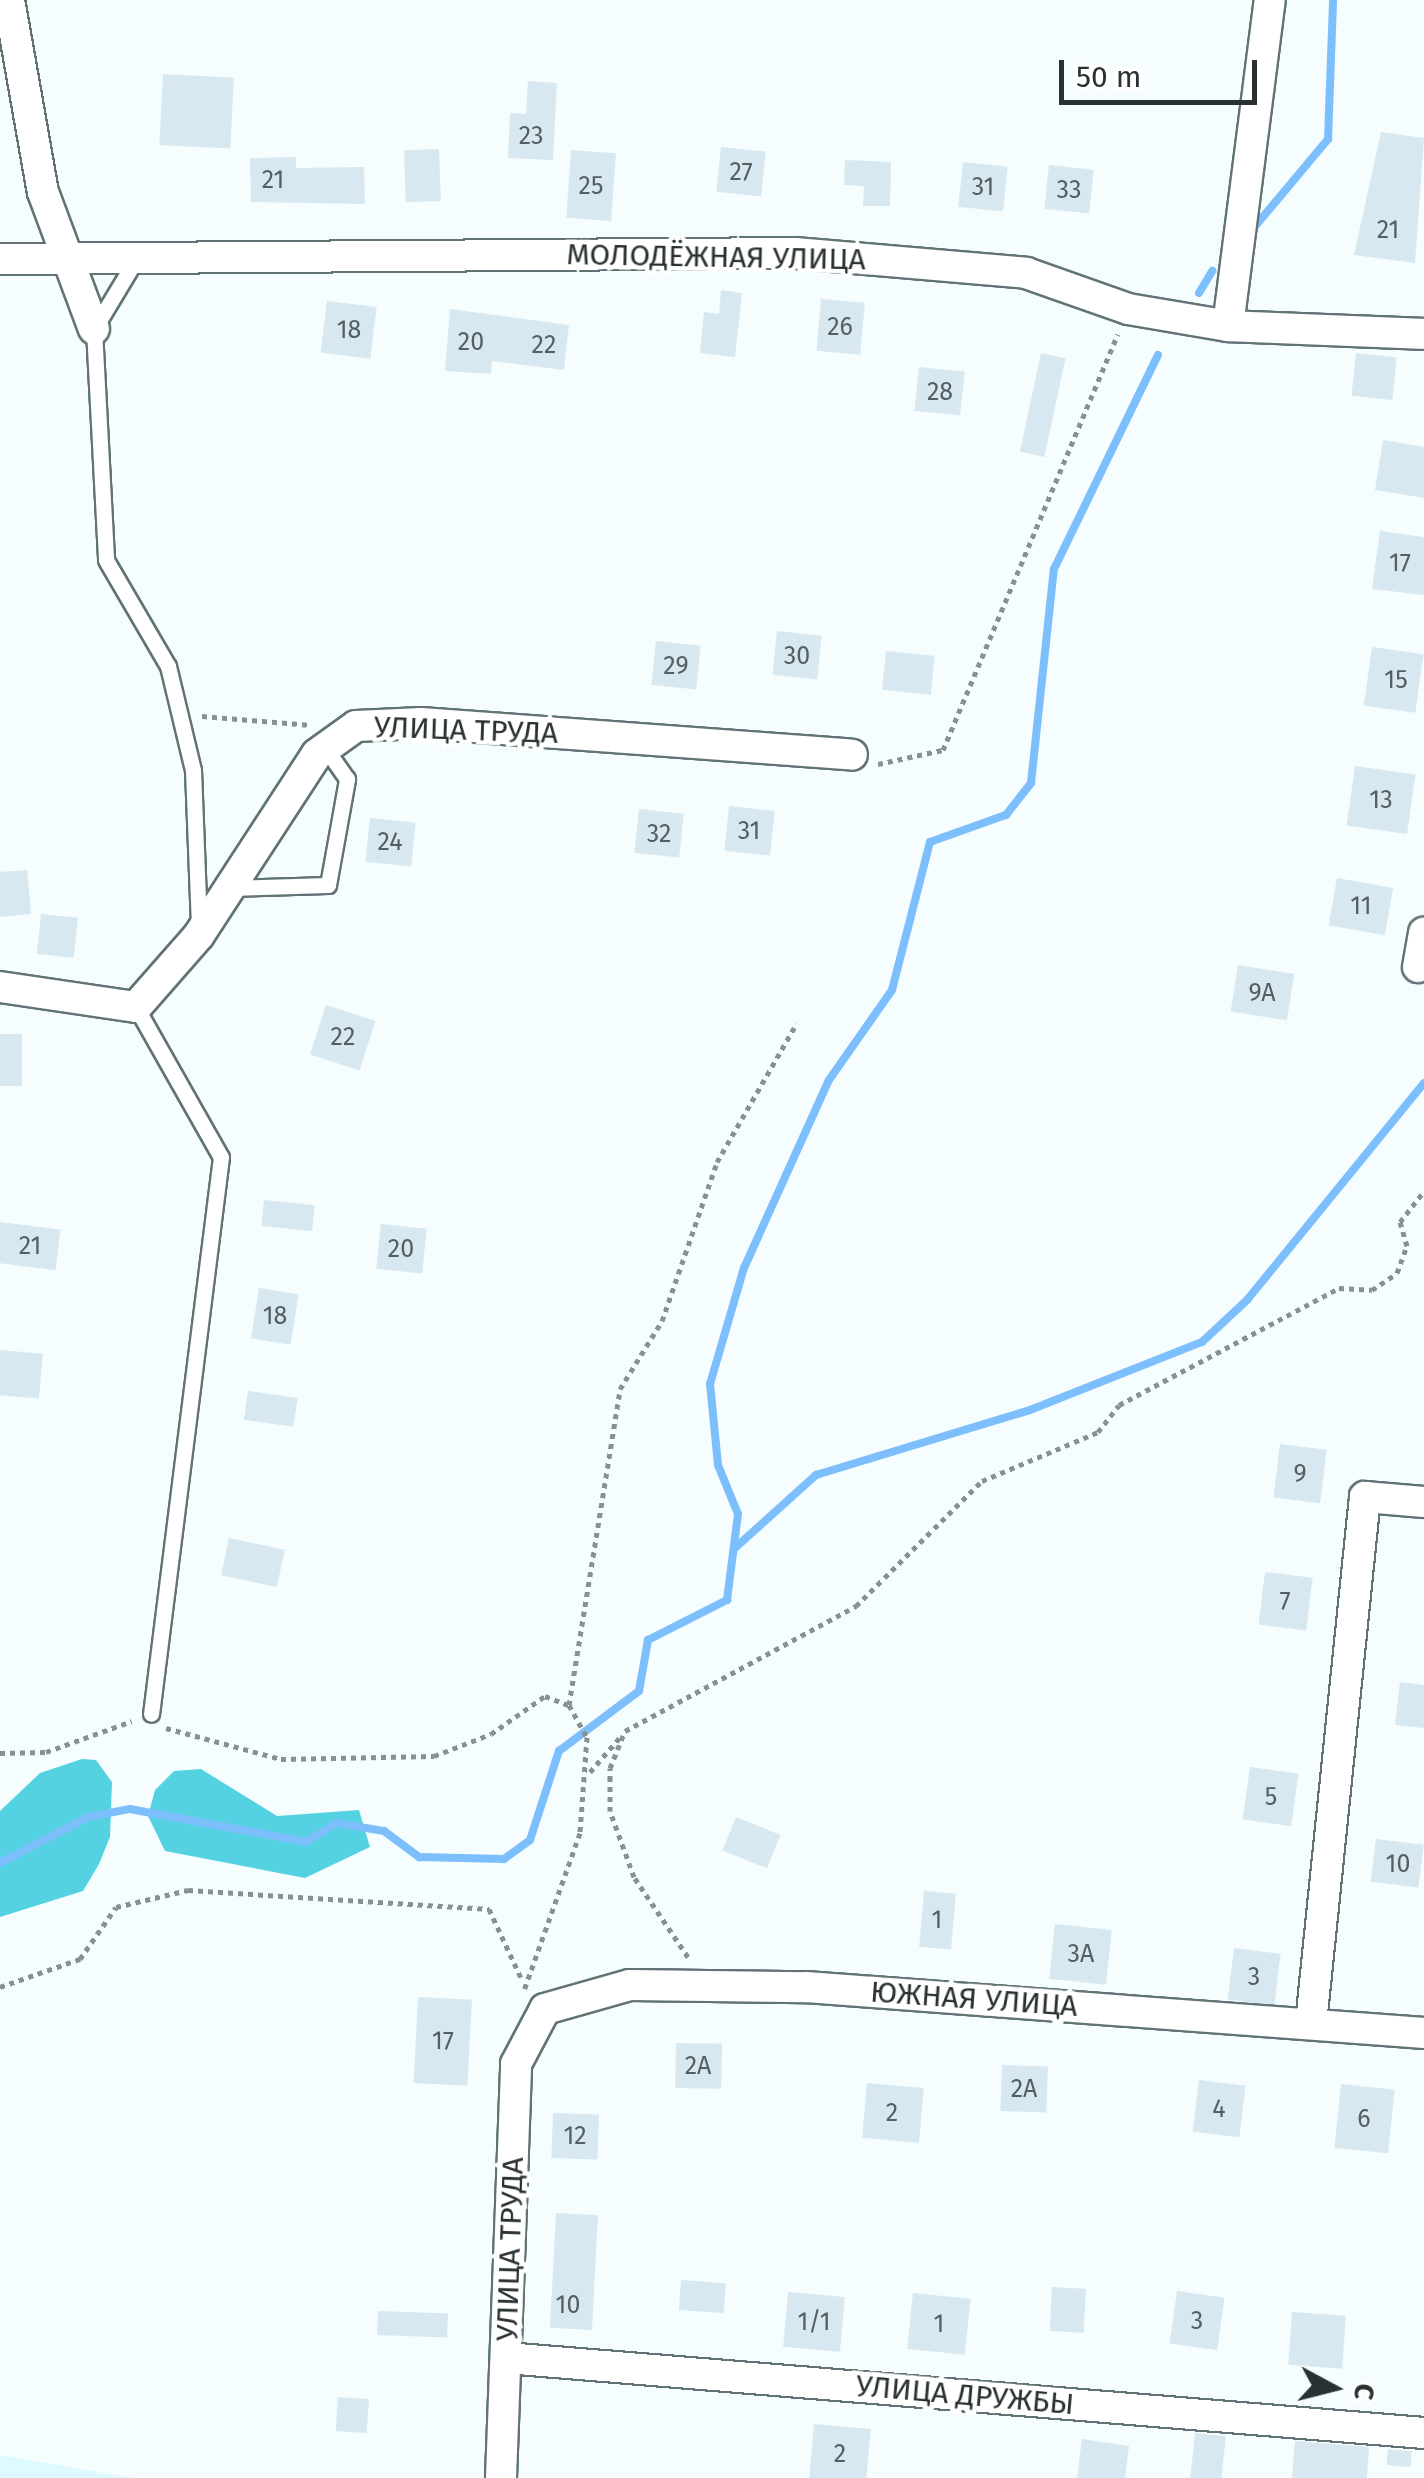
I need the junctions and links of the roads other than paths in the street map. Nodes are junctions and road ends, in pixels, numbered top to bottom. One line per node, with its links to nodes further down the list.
1 (10, 0): 5 (street)
2 (1270, 0): 6 (street)
3 (138, 256): 5 (street, МОЛОДЁЖНАЯ УЛИЦА); 6 (street, МОЛОДЁЖНАЯ УЛИЦА); 7 (lane)
4 (0, 259): 5 (street, МОЛОДЁЖНАЯ УЛИЦА)
5 (62, 260): 7 (street)
6 (1228, 326): 8 (street, МОЛОДЁЖНАЯ УЛИЦА)
7 (94, 329): 13 (lane)
8 (1424, 334)
9 (325, 747): 10 (street, УЛИЦА ТРУДА); 11 (street, УЛИЦА ТРУДА); 11 (lane)
10 (861, 760)
11 (229, 888): 13 (street, УЛИЦА ТРУДА)
12 (1424, 933): 14 (street)
13 (198, 935): 16 (street, УЛИЦА ТРУДА)
14 (1418, 966)
15 (0, 987): 16 (street)
16 (145, 1000): 18 (lane)
17 (1424, 1502): 20 (street)
18 (151, 1714)
19 (532, 2022): 20 (street, ЮЖНАЯ УЛИЦА); 22 (street, УЛИЦА ТРУДА)
20 (1311, 2022): 21 (street, ЮЖНАЯ УЛИЦА)
21 (1424, 2033)
22 (506, 2358): 23 (street, УЛИЦА ДРУЖБЫ); 24 (street, УЛИЦА ТРУДА)
23 (1424, 2433)
24 (502, 2478)

